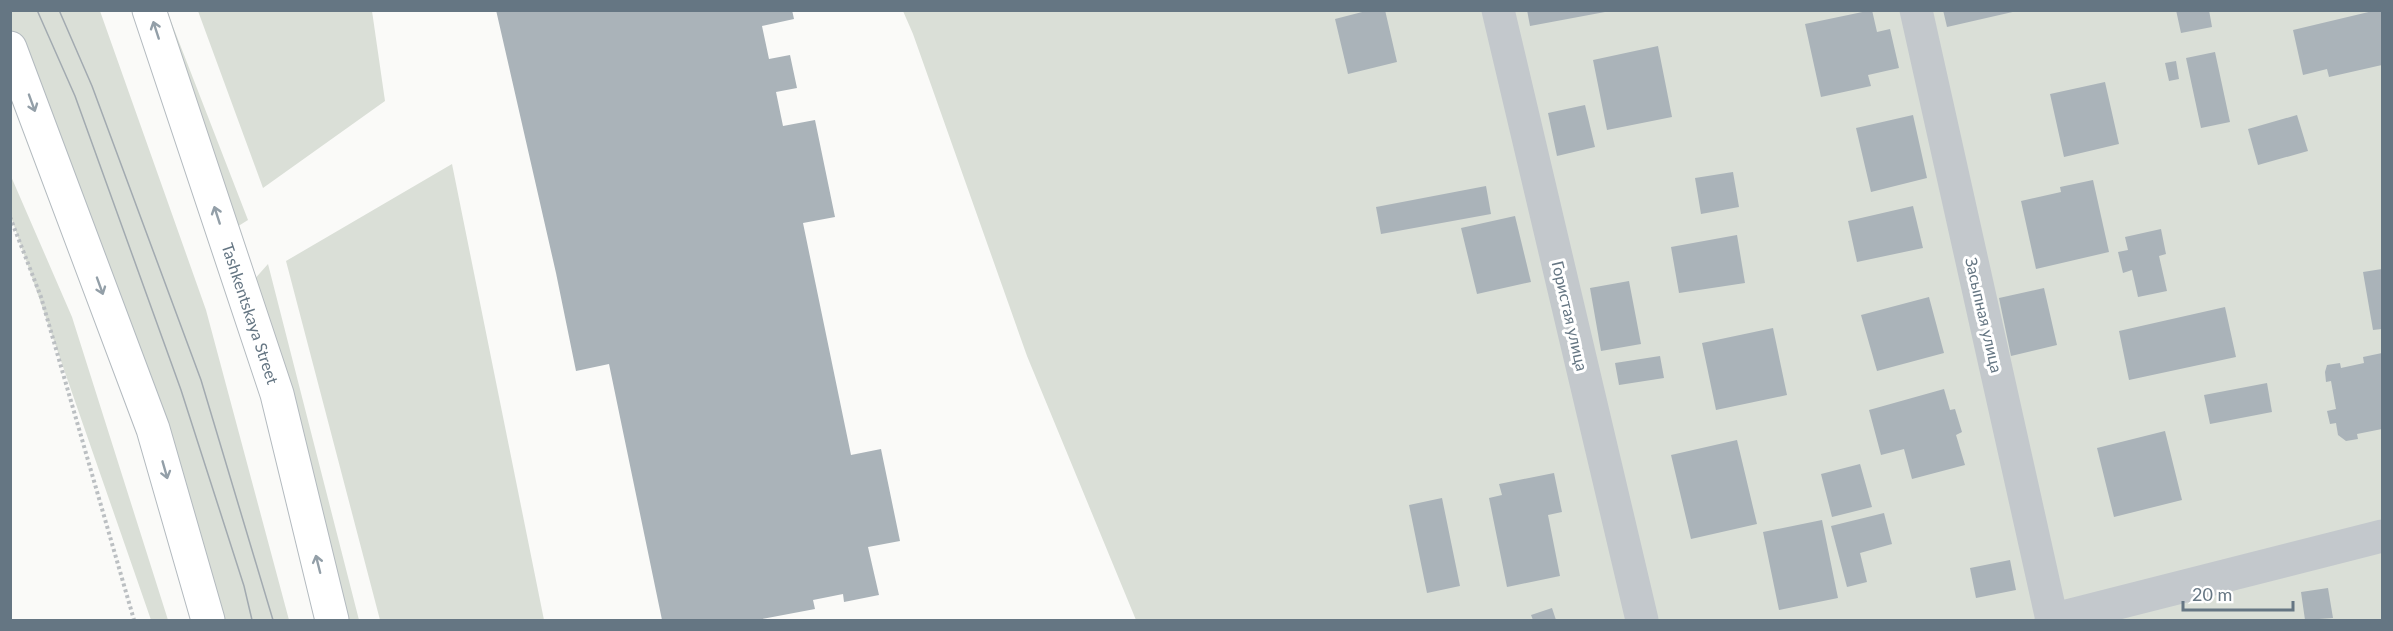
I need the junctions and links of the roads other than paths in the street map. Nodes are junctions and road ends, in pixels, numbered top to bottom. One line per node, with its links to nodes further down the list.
1 (149, 10): 8 (main road, Tashkentskaya Street, one-way to 1)
2 (1498, 10): 9 (street, Гористая улица)
3 (1916, 10): 6 (street, Засыпная улица)
4 (10, 48): 7 (main road, one-way to 7)
5 (2382, 536): 6 (street)
6 (2051, 620)
7 (208, 621)
8 (332, 621)
9 (1642, 621)

